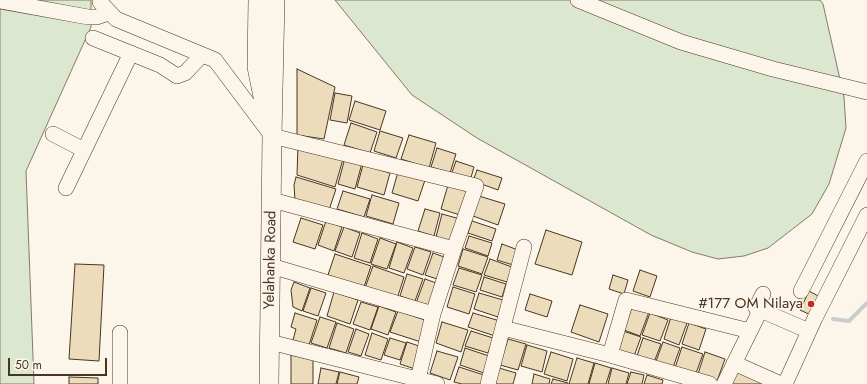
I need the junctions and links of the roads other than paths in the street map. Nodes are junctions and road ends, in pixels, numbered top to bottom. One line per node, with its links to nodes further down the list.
1 (100, 0): 6 (street)
2 (258, 0): 12 (main road, Yelahanka Road)
3 (276, 0): 12 (main road, Yelahanka Road)
4 (578, 0): 10 (street)
5 (0, 2): 6 (street)
6 (109, 13): 9 (street)
7 (93, 38): 8 (street)
8 (132, 53): 9 (street); 13 (street)
9 (202, 55): 12 (street)
10 (867, 92)
11 (53, 134): 13 (street)
12 (272, 136): 16 (main road, Yelahanka Road); 19 (street)
13 (84, 150): 15 (street)
14 (867, 161): 21 (street)
15 (66, 188)
16 (272, 200): 19 (street); 20 (main road, Yelahanka Road)
17 (867, 215): 27 (street)
18 (524, 247): 25 (street)
19 (454, 249): 23 (street)
20 (271, 266): 23 (street); 29 (main road, Yelahanka Road)
21 (801, 291)
22 (763, 294): 27 (street)
23 (434, 314): 32 (street)
24 (757, 317): 26 (street)
25 (503, 328): 30 (street); 36 (street)
26 (750, 331): 30 (street); 31 (street)
27 (809, 331): 40 (street)
28 (120, 333): 33 (street)
29 (270, 342): 32 (street); 34 (main road, Yelahanka Road)
30 (610, 355): 37 (street)
31 (734, 363): 38 (street); 39 (street)
32 (418, 382): 35 (street)
33 (120, 384)
34 (269, 384)
35 (437, 384)
36 (488, 384)
37 (710, 384)
38 (724, 384)
39 (781, 384)
40 (785, 384)

